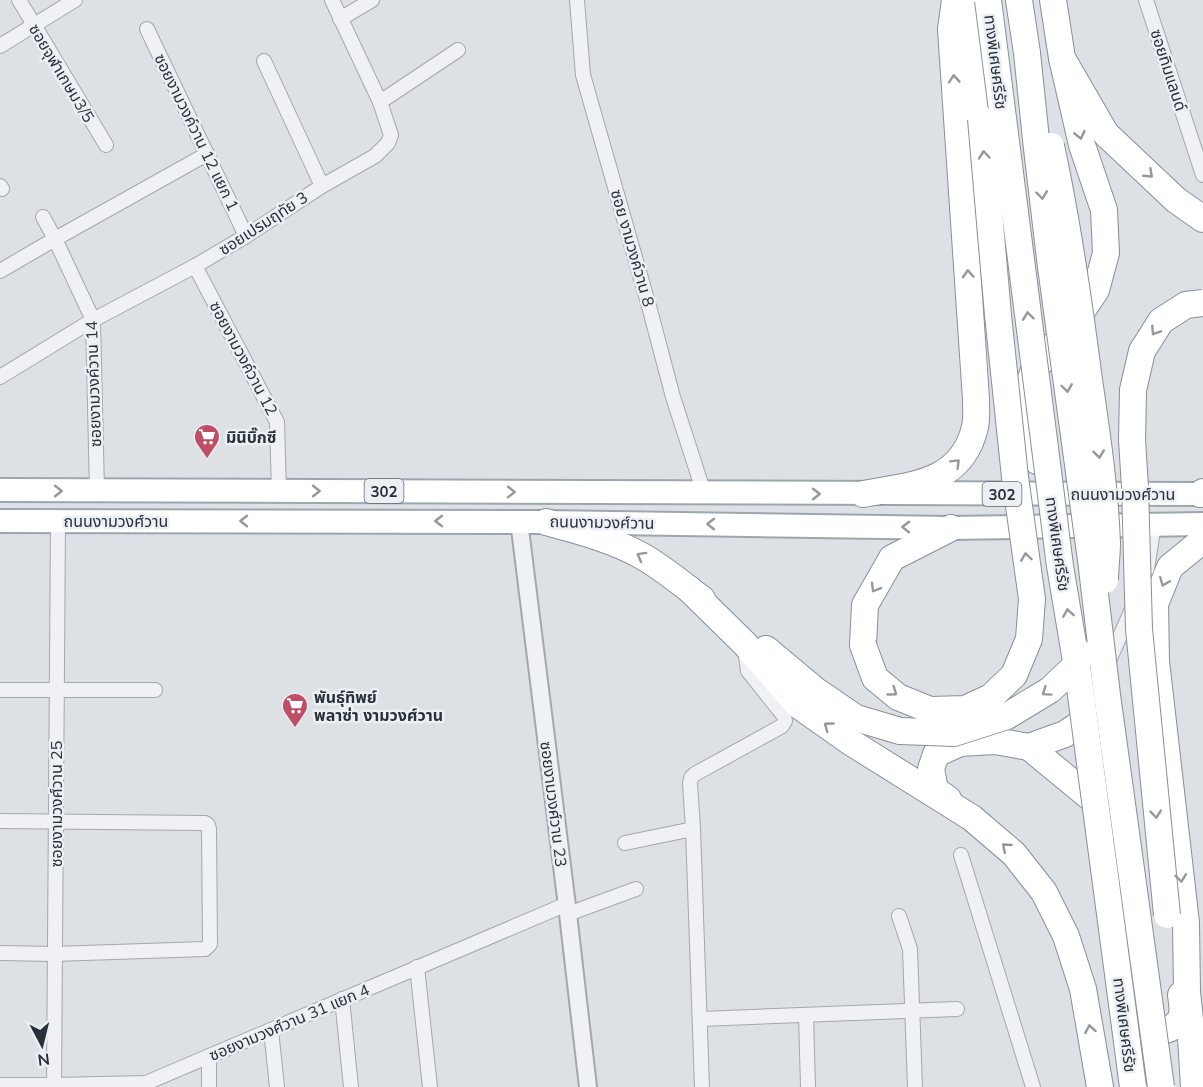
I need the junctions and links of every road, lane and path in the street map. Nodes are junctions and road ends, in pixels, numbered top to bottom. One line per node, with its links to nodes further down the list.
1 (19, 0): 13 (street, ซอยจุฬาเกษม3/5)
2 (75, 0): 13 (street)
3 (332, 0): 12 (street, ซอยเปรมฤทัย 3)
4 (372, 0): 12 (street)
5 (577, 0): 38 (street, ซอย งามวงค์วาน 8)
6 (955, 0): 39 (highway, one-way to 6)
7 (963, 0): 47 (highway, one-way to 7, bridge)
8 (988, 0): 91 (highway, ทางพิเศษศรีรัช, one-way to 8, bridge)
9 (1019, 0): 17 (highway, ทางพิเศษศรีรัช)
10 (1053, 0): 18 (highway)
11 (1146, 0): 23 (street, ซอยทิมแลนด์)
12 (340, 19): 20 (street, ซอยเปรมฤทัย 3)
13 (33, 26): 15 (street); 21 (street, ซอยจุฬาเกษม3/5)
14 (147, 29): 22 (street, ซอยงามวงค์วาน 12 แยก 1)
15 (0, 46)
16 (458, 50): 20 (street)
17 (1027, 53): 49 (highway, one-way to 49, bridge); 92 (highway, ทางพิเศษศรีรัช, one-way to 92, bridge)
18 (1062, 58): 26 (highway, one-way to 26); 40 (highway, one-way to 40)
19 (264, 61): 24 (street)
20 (380, 102): 24 (street, ซอยเปรมฤทัย 3)
21 (106, 145)
22 (207, 154): 27 (street, ซอยงามวงค์วาน 12 แยก 1); 28 (street)
23 (1203, 175)
24 (322, 186): 27 (street, ซอยเปรมฤทัย 3)
25 (43, 217): 28 (street, ซอยงามวงค์วาน 14)
26 (1203, 219)
27 (246, 236): 29 (street, ซอยเปรมฤทัย 3)
28 (55, 239): 30 (street); 32 (street, ซอยงามวงค์วาน 14)
29 (195, 266): 32 (street, ซอยเปรมฤทัย 3); 36 (street, ซอยงามวงค์วาน 12)
30 (0, 271)
31 (1203, 303): 69 (highway, one-way to 69, bridge)
32 (93, 320): 33 (street, ซอยเปรมฤทัย 3); 35 (street, ซอยงามวงค์วาน 14)
33 (0, 377)
34 (0, 490): 35 (main road, ถนนงามวงศ์วาน / 302, one-way to 35)
35 (97, 491): 36 (main road, ถนนงามวงศ์วาน / 302)
36 (279, 491): 38 (main road, ถนนงามวงศ์วาน / 302, one-way to 38)
37 (1202, 493): 40 (main road, ถนนงามวงศ์วาน / 302)
38 (704, 494): 39 (main road, ถนนงามวงศ์วาน / 302, one-way to 39)
39 (863, 494): 40 (main road, ถนนงามวงศ์วาน / 302)
40 (1060, 494)
41 (0, 521): 42 (main road, ถนนงามวงศ์วาน / 302)
42 (58, 521): 43 (main road, ถนนงามวงศ์วาน / 302, one-way to 42); 52 (street, ซอยงามวงศ์วาน 25)
43 (519, 521): 44 (main road, ถนนงามวงศ์วาน / 302); 64 (street, ซอยงามวงศ์วาน 23)
44 (546, 522): 47 (main road, ถนนงามวงศ์วาน / 302, one-way to 44); 49 (highway, one-way to 44)
45 (1154, 524): 46 (main road, ถนนงามวงศ์วาน / 302); 47 (main road, ถนนงามวงศ์วาน / 302); 54 (street)
46 (1203, 524)
47 (951, 528)
48 (1203, 540): 69 (highway, one-way to 69)
49 (689, 589): 50 (highway)
50 (745, 644): 57 (highway, one-way to 50); 60 (street)
51 (0, 690): 52 (street)
52 (57, 690): 53 (street); 59 (street, ซอยงามวงศ์วาน 25)
53 (155, 690)
54 (1101, 710): 55 (highway); 56 (street)
55 (1029, 747): 56 (highway); 57 (highway)
56 (1114, 817): 77 (street)
57 (972, 818): 90 (highway, one-way to 57)
58 (0, 821): 59 (street)
59 (56, 822): 67 (street, ซอยงามวงศ์วาน 25); 67 (street)
60 (693, 829): 61 (street); 74 (street)
61 (625, 843)
62 (961, 855): 89 (street)
63 (636, 889): 64 (street, ซอยงามวงศ์วาน 31 แยก 4)
64 (567, 909): 68 (street, ซอยงามวงศ์วาน 31 แยก 4); 85 (street, ซอยงามวงศ์วาน 23)
65 (899, 916): 72 (street)
66 (0, 953): 67 (street)
67 (54, 954): 80 (street, ซอยงามวงศ์วาน 25)
68 (417, 967): 70 (street, ซอยงามวงศ์วาน 31 แยก 4); 84 (street)
69 (1184, 990): 76 (highway); 77 (highway)
70 (342, 999): 75 (street, ซอยงามวงศ์วาน 31 แยก 4); 83 (street)
71 (957, 1008): 72 (street)
72 (912, 1010): 73 (street); 88 (street)
73 (807, 1016): 74 (street); 87 (street)
74 (700, 1019): 86 (street)
75 (271, 1030): 78 (street, ซอยงามวงศ์วาน 31 แยก 4); 82 (street)
76 (1191, 1044): 77 (highway); 93 (highway)
77 (1146, 1050)
78 (209, 1056): 80 (street, ซอยงามวงศ์วาน 31 แยก 4); 81 (street)
79 (0, 1085): 80 (street, ซอยงามวงศ์วาน 31 แยก 4)
80 (54, 1086)
81 (209, 1087)
82 (277, 1087)
83 (351, 1087)
84 (430, 1087)
85 (588, 1087)
86 (702, 1087)
87 (808, 1087)
88 (915, 1087)
89 (1033, 1087)
90 (1100, 1087)
91 (1133, 1087)
92 (1161, 1087)
93 (1194, 1087)

